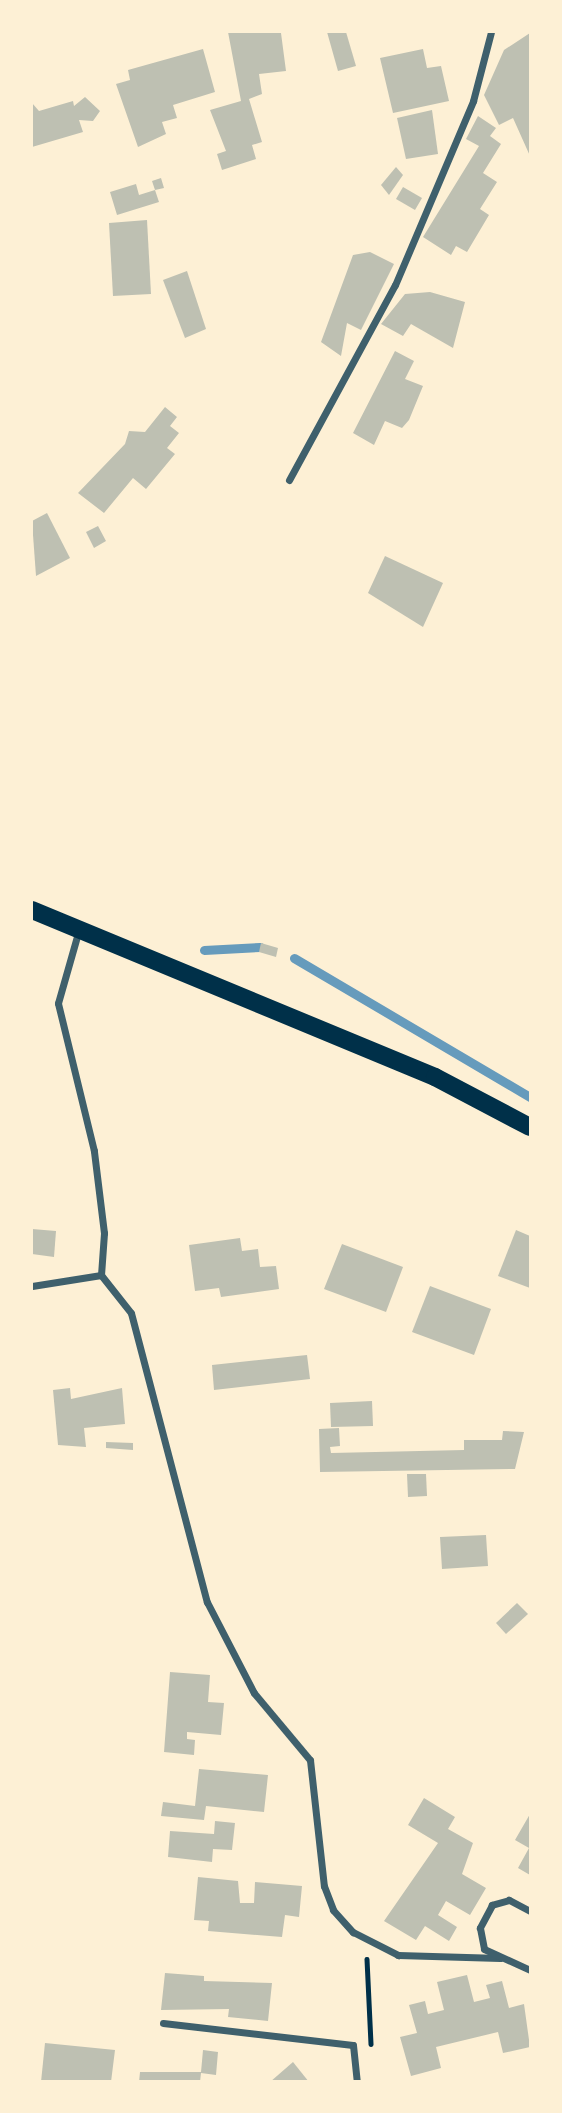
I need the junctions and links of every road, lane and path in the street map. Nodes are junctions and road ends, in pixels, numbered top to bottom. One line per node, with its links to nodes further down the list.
1 (491, 32): 2 (street)
2 (289, 480)
3 (32, 910): 4 (main road)
4 (78, 933): 5 (main road); 6 (street)
5 (530, 1127)
6 (102, 1275): 7 (street); 9 (street)
7 (32, 1286)
8 (530, 1911): 10 (street)
9 (366, 1940): 10 (street); 13 (path)
10 (500, 1958): 11 (street)
11 (530, 1970)
12 (163, 2023): 13 (street)
13 (353, 2045): 14 (street)
14 (357, 2081)

